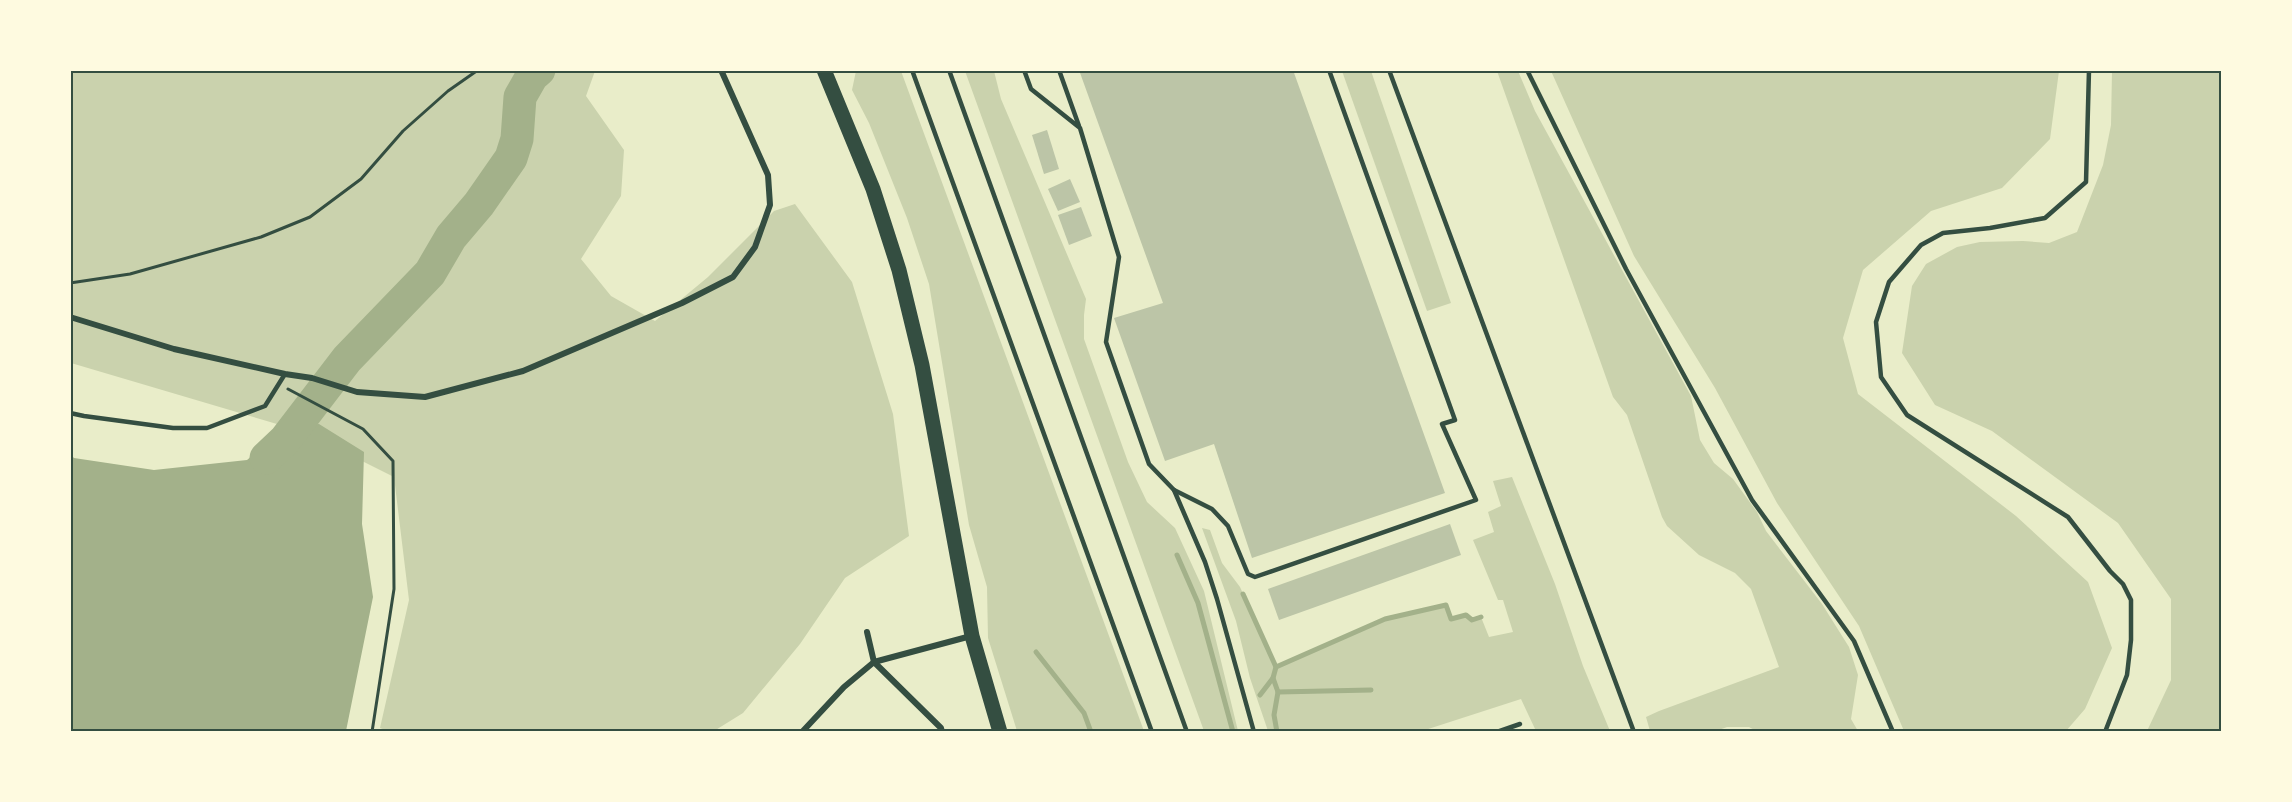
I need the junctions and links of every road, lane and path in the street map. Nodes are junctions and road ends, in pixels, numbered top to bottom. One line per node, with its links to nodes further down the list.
1 (478, 70): 13 (path)
2 (721, 70): 15 (street)
3 (824, 70): 20 (highway)
4 (912, 70): 27 (lane)
5 (949, 70): 28 (lane)
6 (1024, 70): 12 (lane)
7 (1059, 70): 12 (lane)
8 (1329, 70): 18 (lane)
9 (1389, 70): 31 (lane)
10 (1527, 70): 32 (lane)
11 (2089, 70): 33 (lane)
12 (1080, 128): 18 (lane)
13 (70, 283)
14 (70, 317): 15 (street)
15 (285, 374): 16 (lane)
16 (279, 384): 17 (lane); 24 (path)
17 (70, 413)
18 (1174, 490): 29 (lane)
19 (867, 632): 21 (street)
20 (972, 636): 21 (street); 26 (highway)
21 (874, 662): 23 (street); 25 (street)
22 (1520, 724): 30 (lane)
23 (940, 730)
24 (372, 732)
25 (802, 732)
26 (1000, 732)
27 (1152, 732)
28 (1186, 732)
29 (1254, 732)
30 (1497, 732)
31 (1634, 732)
32 (1893, 732)
33 (2105, 732)

